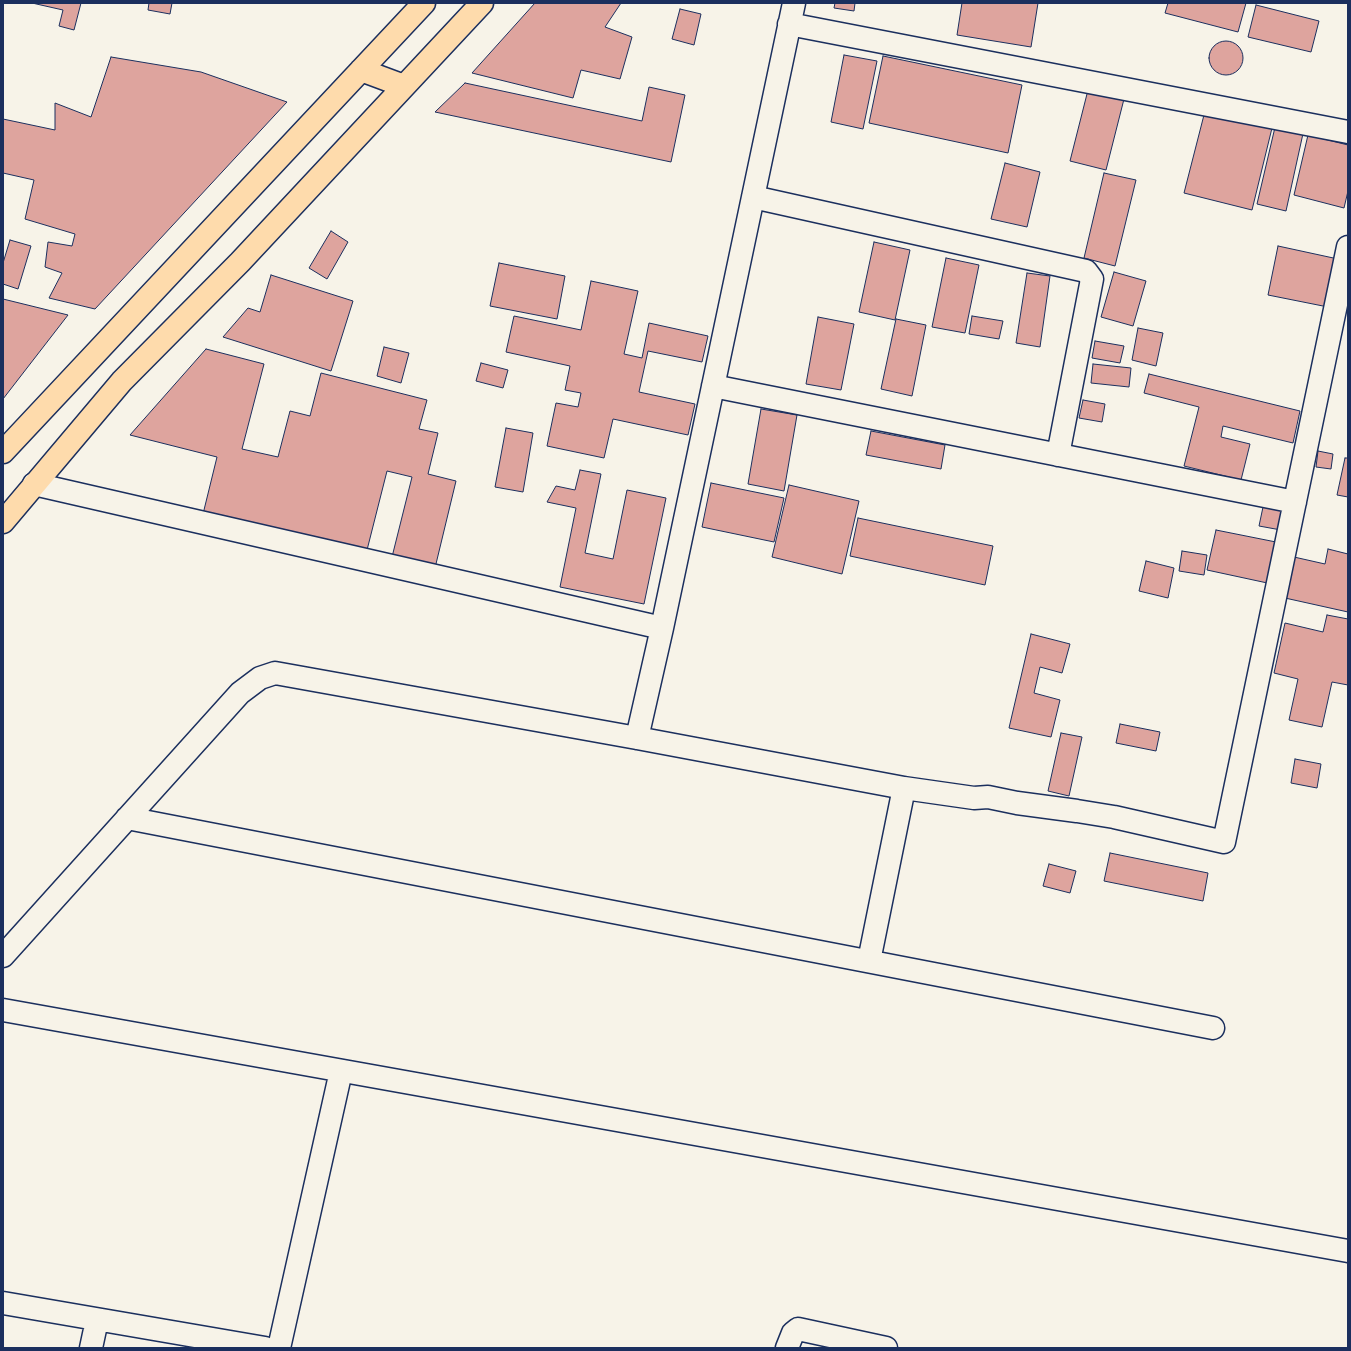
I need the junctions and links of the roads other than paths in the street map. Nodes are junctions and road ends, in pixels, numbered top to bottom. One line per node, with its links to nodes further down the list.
1 (424, 3): 5 (main road)
2 (482, 3): 6 (main road)
3 (794, 3): 4 (street)
4 (789, 24): 7 (street); 8 (street)
5 (361, 70): 6 (main road); 11 (main road)
6 (404, 86): 13 (main road)
7 (1348, 132)
8 (753, 197): 10 (street); 12 (street)
9 (1348, 247): 14 (street)
10 (713, 386): 12 (street); 16 (street)
11 (3, 452)
12 (1058, 454): 14 (street)
13 (34, 484): 15 (main road); 16 (street)
14 (1295, 502): 18 (street)
15 (3, 522)
16 (662, 628): 17 (street)
17 (637, 738): 18 (street); 19 (street)
18 (904, 788): 21 (street)
19 (127, 818): 20 (street); 21 (street)
20 (3, 956)
21 (869, 961): 23 (street)
22 (3, 1010): 24 (street)
23 (1213, 1028)
24 (341, 1071): 25 (street); 30 (street)
25 (1348, 1250)
26 (3, 1303): 27 (street)
27 (97, 1320): 28 (street); 29 (street)
28 (91, 1348)
29 (265, 1348)
30 (279, 1348)
31 (788, 1348): 32 (street)
32 (886, 1348)

